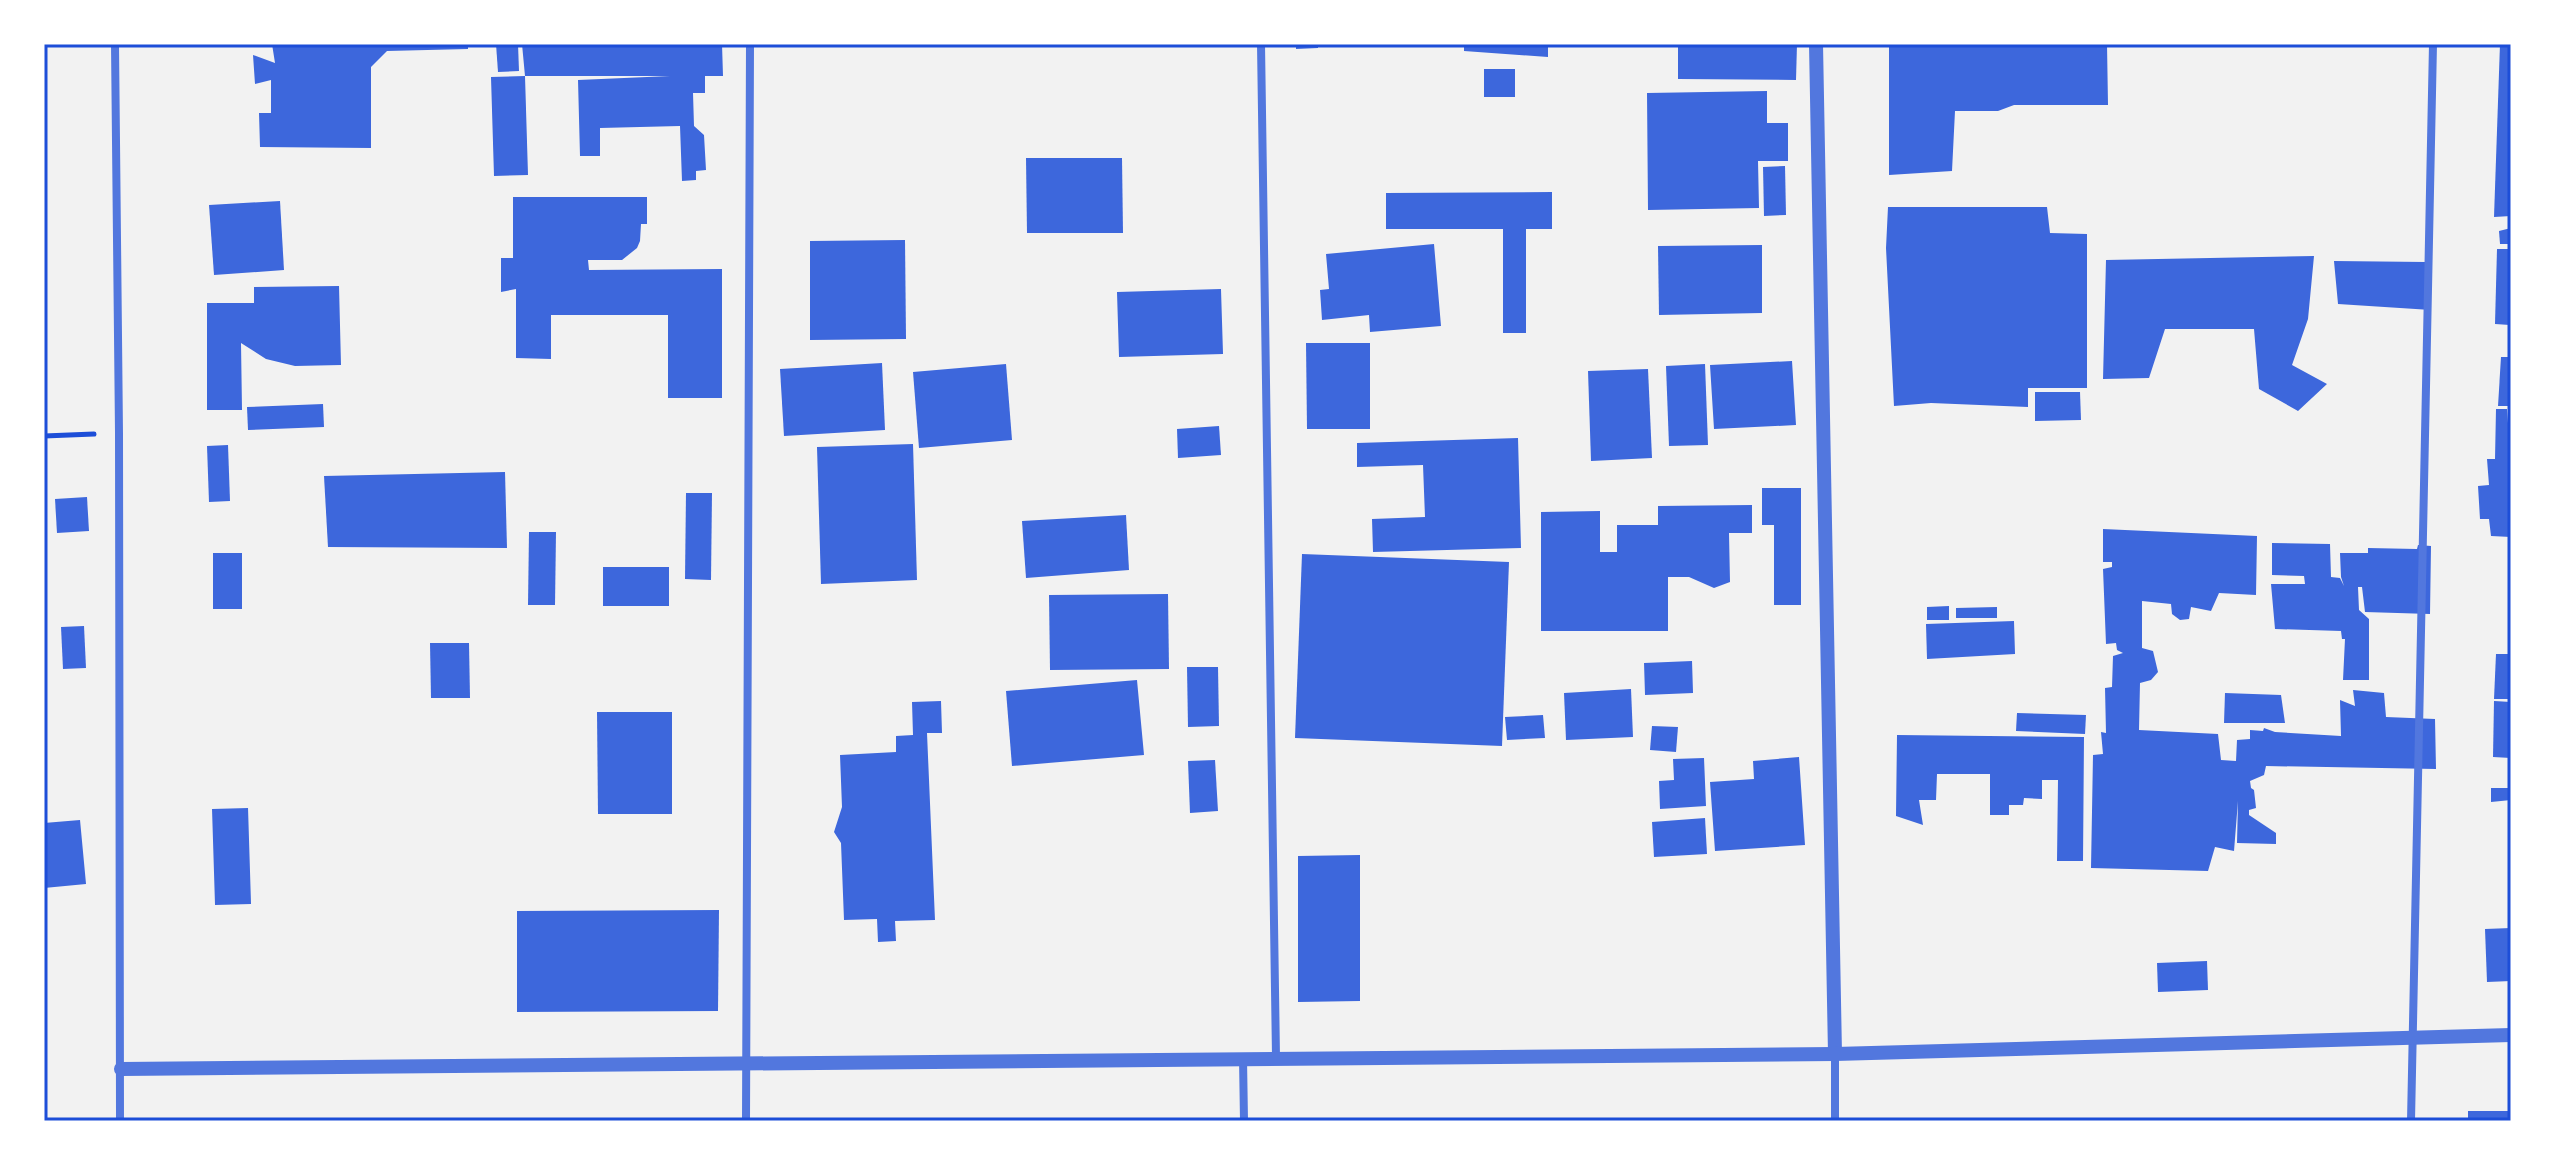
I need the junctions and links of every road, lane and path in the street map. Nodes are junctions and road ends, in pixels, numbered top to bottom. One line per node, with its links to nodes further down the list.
1 (115, 44): 6 (street)
2 (750, 44): 13 (street)
3 (1261, 44): 12 (street)
4 (1816, 44): 10 (street)
5 (2433, 44): 9 (street)
6 (119, 433): 7 (path); 14 (street)
7 (44, 436)
8 (2511, 1035): 9 (street)
9 (2412, 1036): 10 (street); 19 (street)
10 (1835, 1054): 12 (street); 18 (street)
11 (1243, 1057): 12 (street); 13 (street); 17 (street)
12 (1276, 1057)
13 (744, 1062): 14 (street); 16 (street)
14 (121, 1069): 15 (street)
15 (120, 1121)
16 (746, 1121)
17 (1244, 1121)
18 (1835, 1121)
19 (2411, 1121)

